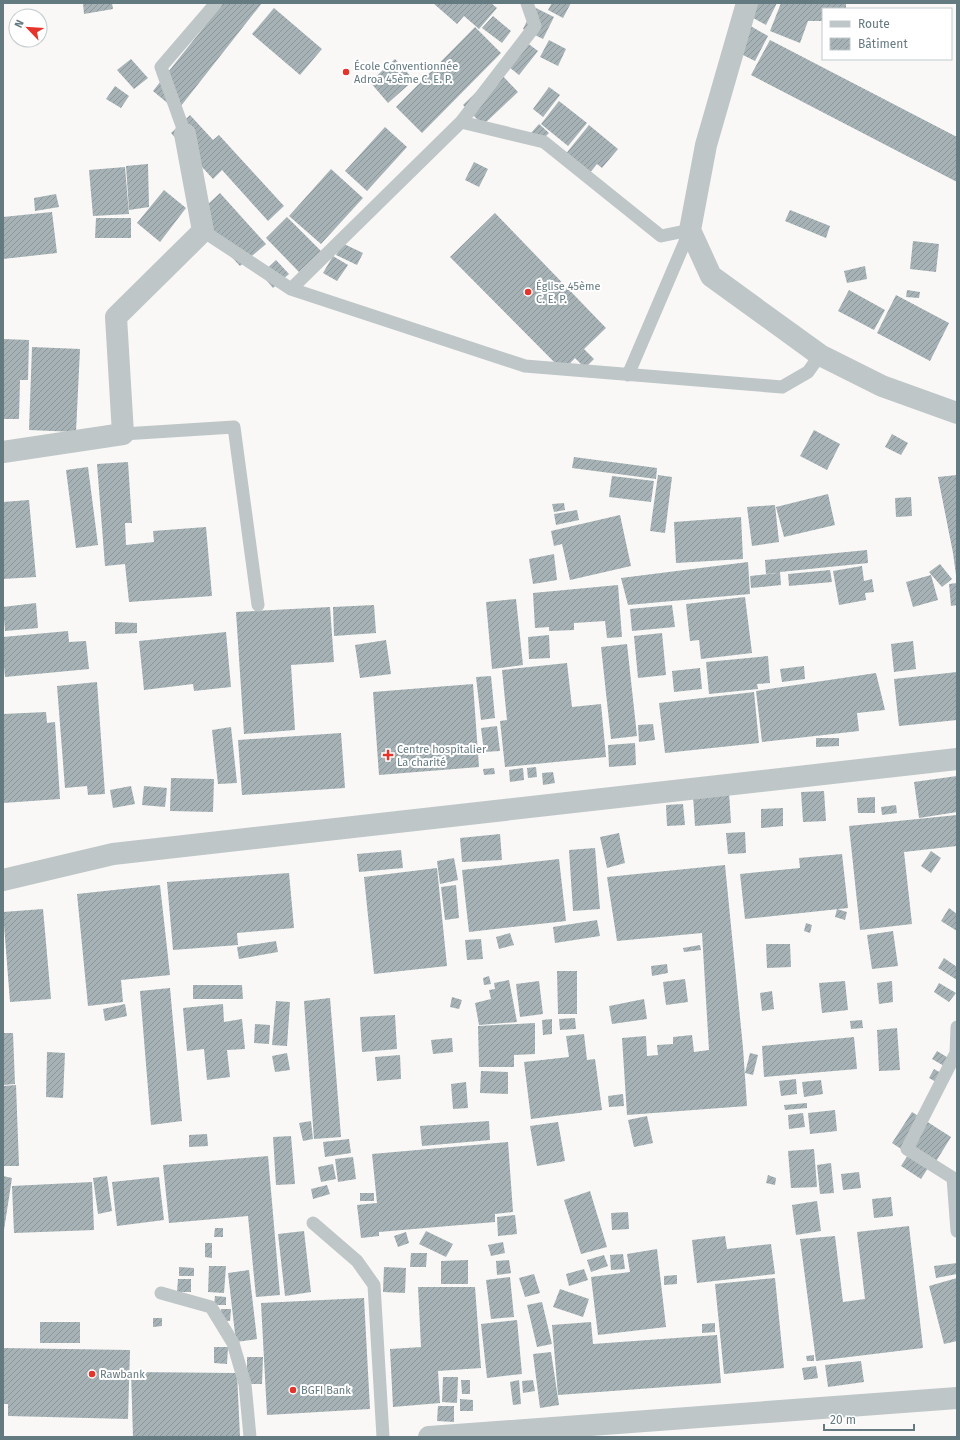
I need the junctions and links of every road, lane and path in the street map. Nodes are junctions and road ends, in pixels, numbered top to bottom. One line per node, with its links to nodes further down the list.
1 (216, 3): 5 (lane)
2 (527, 3): 4 (lane)
3 (747, 3): 6 (street)
4 (462, 122): 6 (lane); 8 (lane)
5 (185, 134): 7 (street)
6 (690, 230): 9 (street); 10 (lane)
7 (203, 231): 8 (lane); 12 (street)
8 (291, 289): 10 (lane)
9 (820, 355): 10 (lane); 11 (street)
10 (628, 375)
11 (957, 413)
12 (123, 434): 13 (street); 14 (lane)
13 (3, 452)
14 (258, 605)
15 (957, 759): 16 (street)
16 (3, 880)
17 (957, 1027): 19 (lane)
18 (314, 1223): 23 (lane)
19 (957, 1231)
20 (161, 1293): 22 (lane)
21 (957, 1398): 24 (street)
22 (250, 1437)
23 (383, 1437)
24 (429, 1437)

